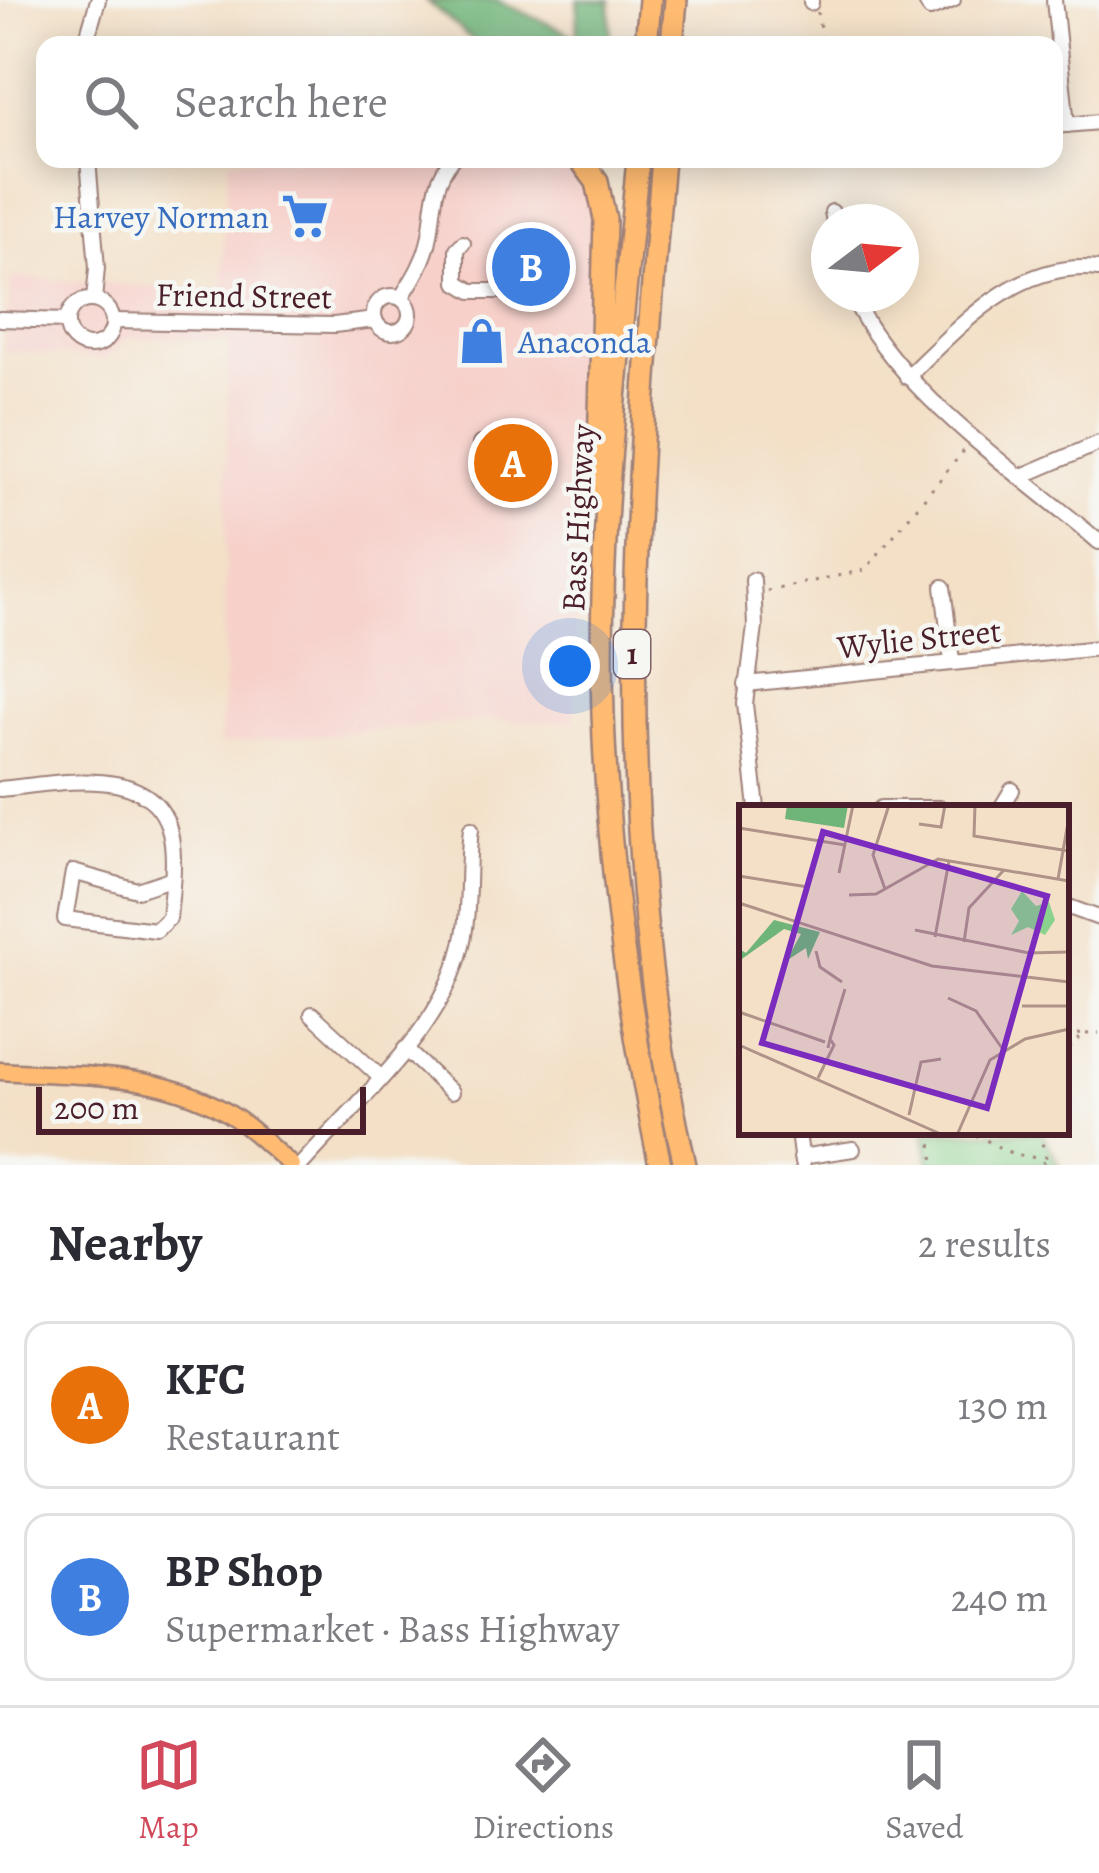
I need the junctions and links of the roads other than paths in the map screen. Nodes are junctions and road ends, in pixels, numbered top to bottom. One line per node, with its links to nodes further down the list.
1 (98, 0): 7 (street)
2 (650, 0): 8 (highway)
3 (676, 0): 9 (highway)
4 (925, 0): 5 (street)
5 (953, 0)
6 (1054, 0): 10 (street)
7 (88, 36)
8 (647, 36)
9 (673, 36)
10 (1056, 36)
11 (1099, 122): 12 (street)
12 (1063, 125)
13 (89, 168): 22 (street)
14 (447, 168): 21 (street)
15 (587, 168): 36 (highway)
16 (637, 168): 36 (highway, Bass Highway / 1)
17 (662, 168): 54 (highway, Bass Highway / 1)
18 (463, 243): 19 (street)
19 (553, 246)
20 (1099, 268): 28 (street)
21 (401, 298): 25 (street); 25 (street)
22 (94, 300): 26 (street); 27 (street)
23 (860, 312): 28 (street)
24 (0, 319): 26 (street)
25 (375, 320): 27 (street, Friend Street)
26 (67, 321): 27 (street)
27 (113, 321)
28 (908, 377): 31 (street)
29 (1099, 442): 31 (street)
30 (480, 444): 32 (street)
31 (1022, 476): 33 (street)
32 (480, 482)
33 (1099, 542)
34 (753, 586): 39 (street)
35 (943, 587): 38 (street)
36 (605, 596): 58 (highway, Bass Highway / 1)
37 (1099, 647): 38 (street, Wylie Street)
38 (952, 662): 39 (street, Wylie Street)
39 (746, 684): 42 (street)
40 (0, 789): 45 (street)
41 (1012, 790): 43 (street)
42 (757, 805)
43 (1003, 805)
44 (471, 829): 49 (street)
45 (170, 879): 45 (street)
46 (1069, 907): 47 (street)
47 (1099, 918)
48 (312, 1014): 51 (street)
49 (405, 1049): 51 (street); 52 (street)
50 (0, 1071): 56 (main road)
51 (379, 1076): 57 (street)
52 (451, 1092)
53 (853, 1150): 55 (street)
54 (684, 1159)
55 (802, 1161)
56 (290, 1165)
57 (301, 1165)
58 (656, 1165)

